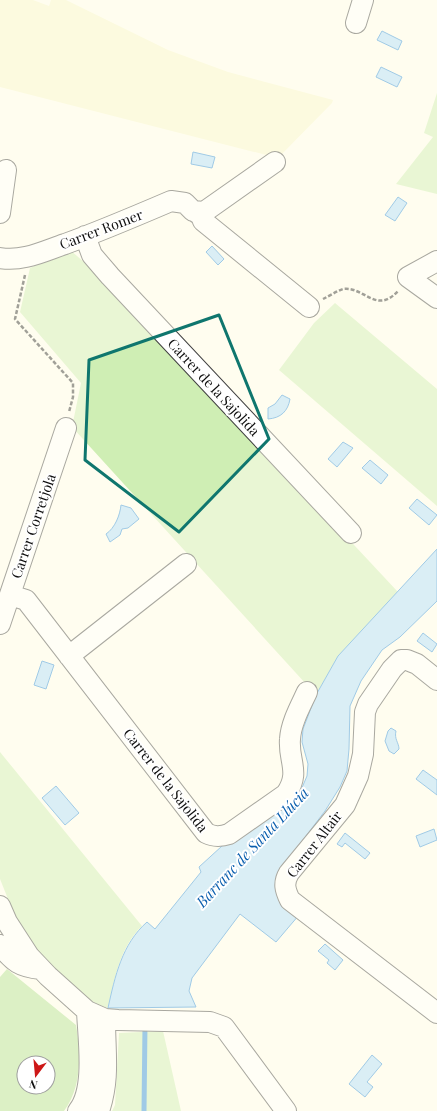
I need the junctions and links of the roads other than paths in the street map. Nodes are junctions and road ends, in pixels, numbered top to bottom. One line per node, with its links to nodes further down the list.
1 (363, 0): 2 (street)
2 (356, 23)
3 (275, 162): 6 (street)
4 (6, 170): 5 (street)
5 (0, 213)
6 (197, 213): 7 (street, Carrer Romer); 11 (street, Carrer Romer)
7 (85, 236): 8 (street, Carrer Romer); 13 (street, Carrer de la Sajolida)
8 (0, 258)
9 (437, 261): 10 (street)
10 (437, 298)
11 (309, 307)
12 (66, 428): 15 (street, Carrer Corretjola)
13 (351, 534)
14 (186, 564): 17 (street)
15 (10, 594): 16 (street, Carrer Corretjola); 17 (street, Carrer de la Sajolida)
16 (0, 624)
17 (69, 656): 19 (street, Carrer de la Sajolida)
18 (437, 680): 24 (street, Carrer Altair)
19 (307, 692)
20 (0, 906): 22 (street)
21 (0, 945): 22 (street)
22 (42, 969): 23 (street)
23 (87, 1011): 25 (street); 26 (street)
24 (437, 1012)
25 (112, 1019): 27 (street); 28 (street)
26 (78, 1111)
27 (99, 1111)
28 (286, 1111)

